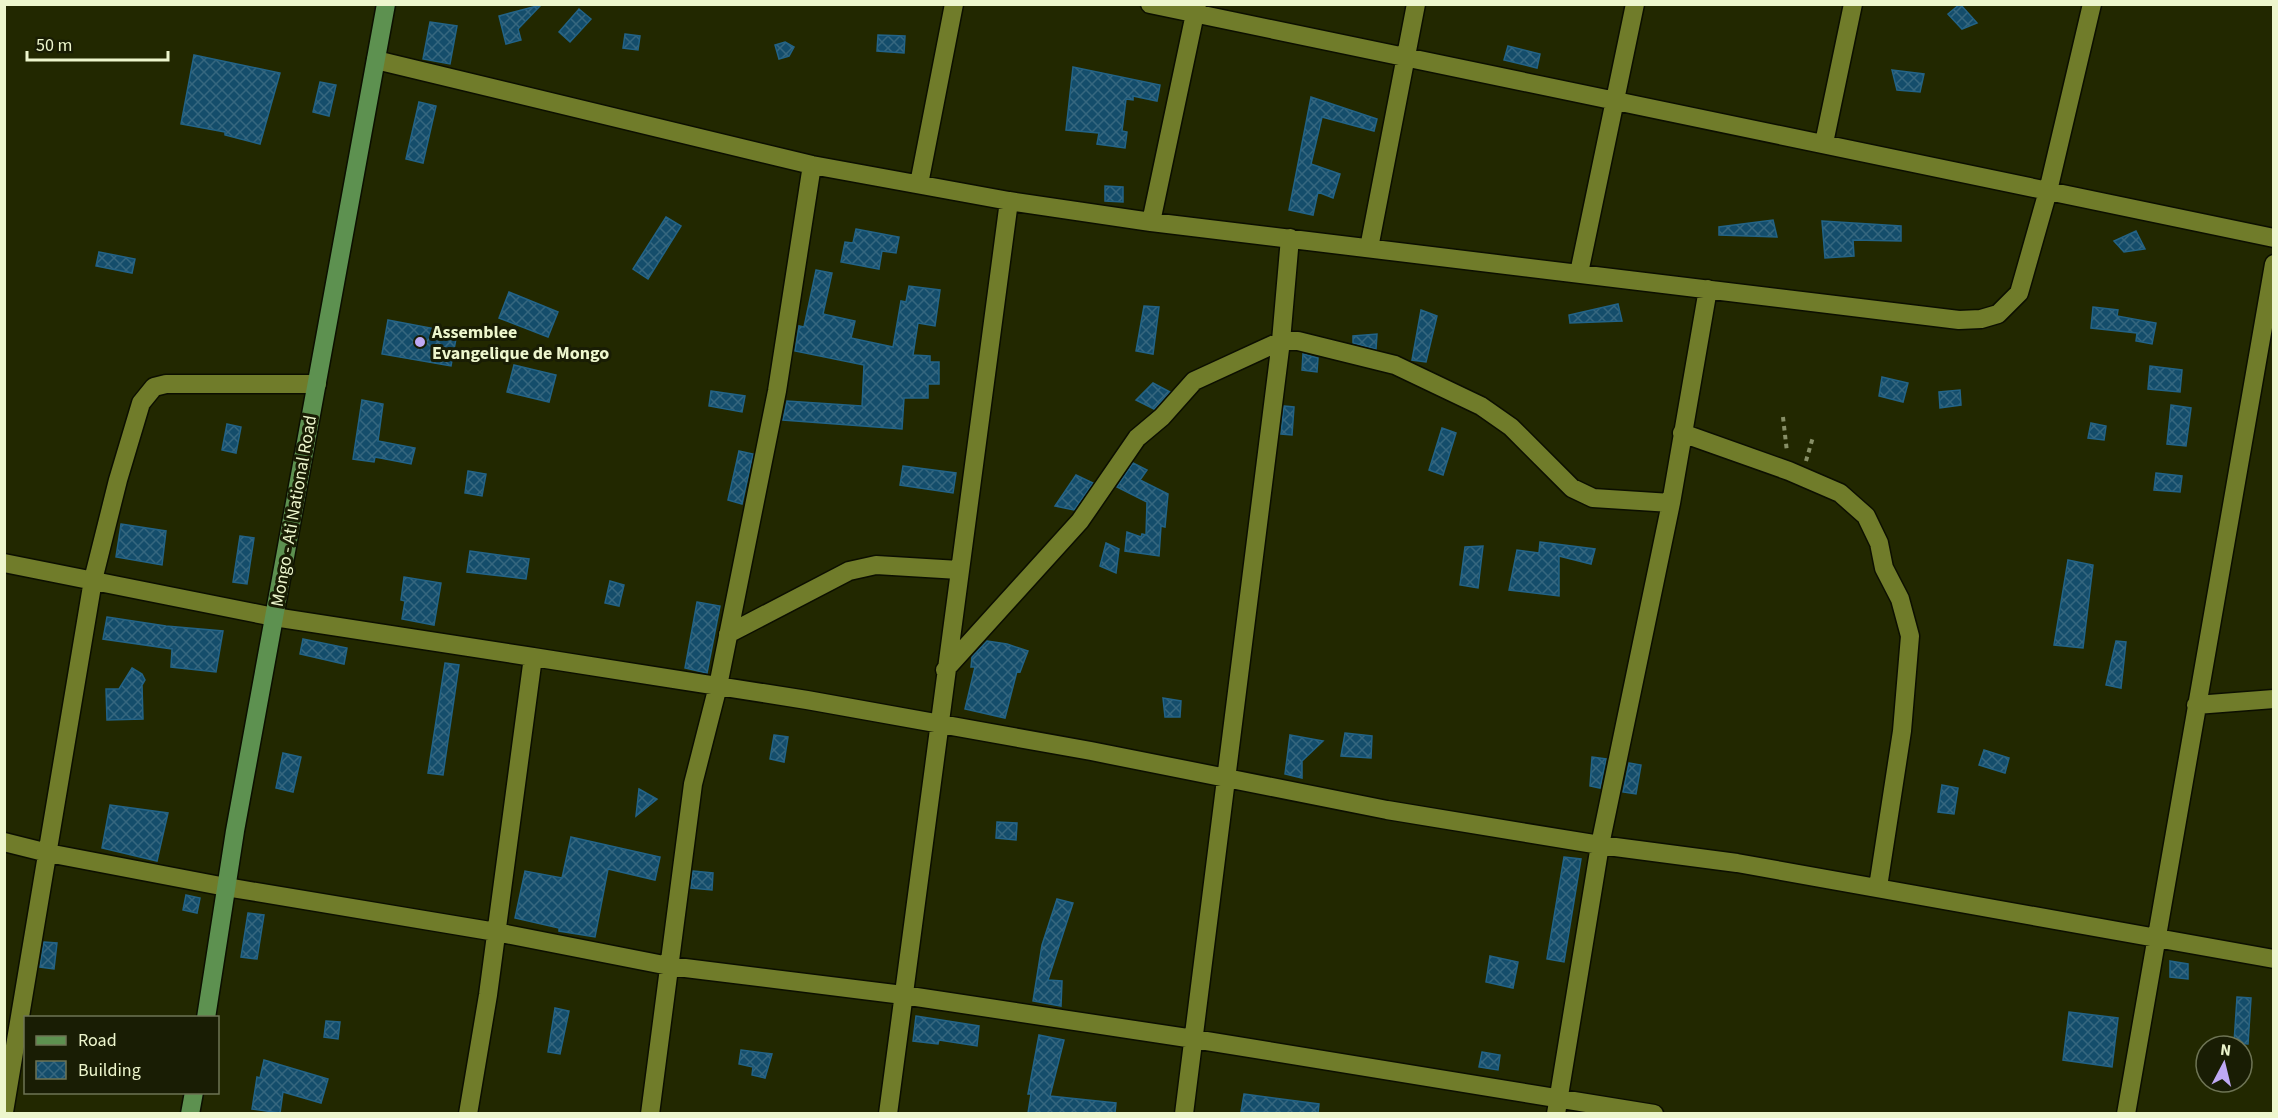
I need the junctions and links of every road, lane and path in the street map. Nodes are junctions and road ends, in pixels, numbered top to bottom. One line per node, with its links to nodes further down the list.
1 (386, 4): 10 (main road, Mongo - Ati National Road)
2 (954, 4): 14 (street)
3 (1150, 4): 8 (street)
4 (1416, 4): 9 (street)
5 (1635, 4): 11 (street)
6 (1853, 4): 12 (street)
7 (2092, 4): 15 (street)
8 (1196, 10): 9 (street); 17 (street)
9 (1406, 58): 11 (street); 20 (street)
10 (376, 60): 13 (street); 25 (main road, Mongo - Ati National Road)
11 (1615, 99): 12 (street); 22 (street)
12 (1824, 143): 15 (street)
13 (812, 165): 14 (street); 35 (street)
14 (920, 184): 16 (street)
15 (2048, 190): 19 (street); 23 (street)
16 (1009, 201): 17 (street); 32 (street)
17 (1151, 222): 18 (street)
18 (1290, 238): 20 (street); 24 (street)
19 (2274, 238)
20 (1369, 248): 22 (street)
21 (2274, 264): 40 (street)
22 (1579, 273): 23 (street)
23 (1707, 289): 27 (street)
24 (1281, 341): 30 (street); 37 (street); 42 (street)
25 (317, 384): 33 (street); 34 (main road, Mongo - Ati National Road)
26 (1783, 417): 29 (path)
27 (1682, 433): 29 (street); 30 (street)
28 (1813, 437): 29 (path)
29 (1795, 473): 47 (street)
30 (1671, 503): 44 (street)
31 (4, 563): 33 (street)
32 (959, 570): 35 (street); 37 (street)
33 (93, 580): 34 (street); 45 (street)
34 (274, 616): 36 (street); 46 (main road, Mongo - Ati National Road)
35 (728, 634): 38 (street)
36 (533, 657): 38 (street); 48 (street)
37 (945, 670): 41 (street)
38 (718, 686): 41 (street); 51 (street)
39 (2274, 699): 40 (street)
40 (2196, 705): 49 (street)
41 (938, 724): 42 (street); 52 (street)
42 (1227, 778): 44 (street); 54 (street)
43 (4, 842): 45 (street)
44 (1600, 845): 47 (street); 56 (street)
45 (48, 853): 46 (street); 57 (street)
46 (226, 887): 48 (street); 53 (main road, Mongo - Ati National Road)
47 (1878, 887): 49 (street)
48 (496, 932): 51 (street); 59 (street)
49 (2155, 939): 50 (street); 64 (street)
50 (2274, 959)
51 (669, 966): 52 (street); 60 (street)
52 (903, 995): 54 (street); 61 (street)
53 (206, 1016)
54 (1194, 1039): 56 (street); 62 (street)
55 (194, 1094): 58 (main road)
56 (1557, 1105): 63 (street)
57 (4, 1112)
58 (190, 1113)
59 (468, 1113)
60 (650, 1113)
61 (888, 1113)
62 (1184, 1113)
63 (1654, 1113)
64 (2126, 1113)

